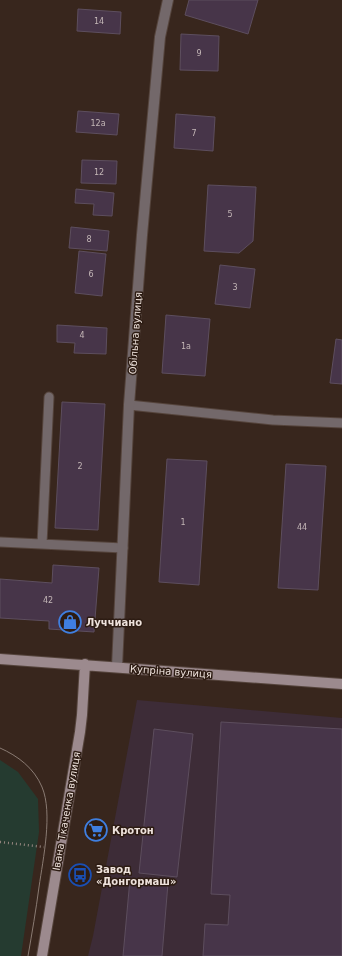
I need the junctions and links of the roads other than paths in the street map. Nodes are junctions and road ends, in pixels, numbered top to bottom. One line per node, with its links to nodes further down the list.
1 (168, 0): 3 (street, Обільна вулиця)
2 (49, 397): 6 (lane)
3 (130, 405): 4 (lane); 7 (street, Обільна вулиця)
4 (342, 423)
5 (0, 542): 6 (lane)
6 (42, 544): 7 (lane)
7 (122, 548): 10 (street, Обільна вулиця)
8 (0, 659): 9 (main road, Купріна вулиця)
9 (85, 664): 10 (main road, Купріна вулиця); 12 (main road, Івана Ткаченка вулиця)
10 (117, 667): 11 (main road, Купріна вулиця)
11 (342, 684)
12 (42, 956)

